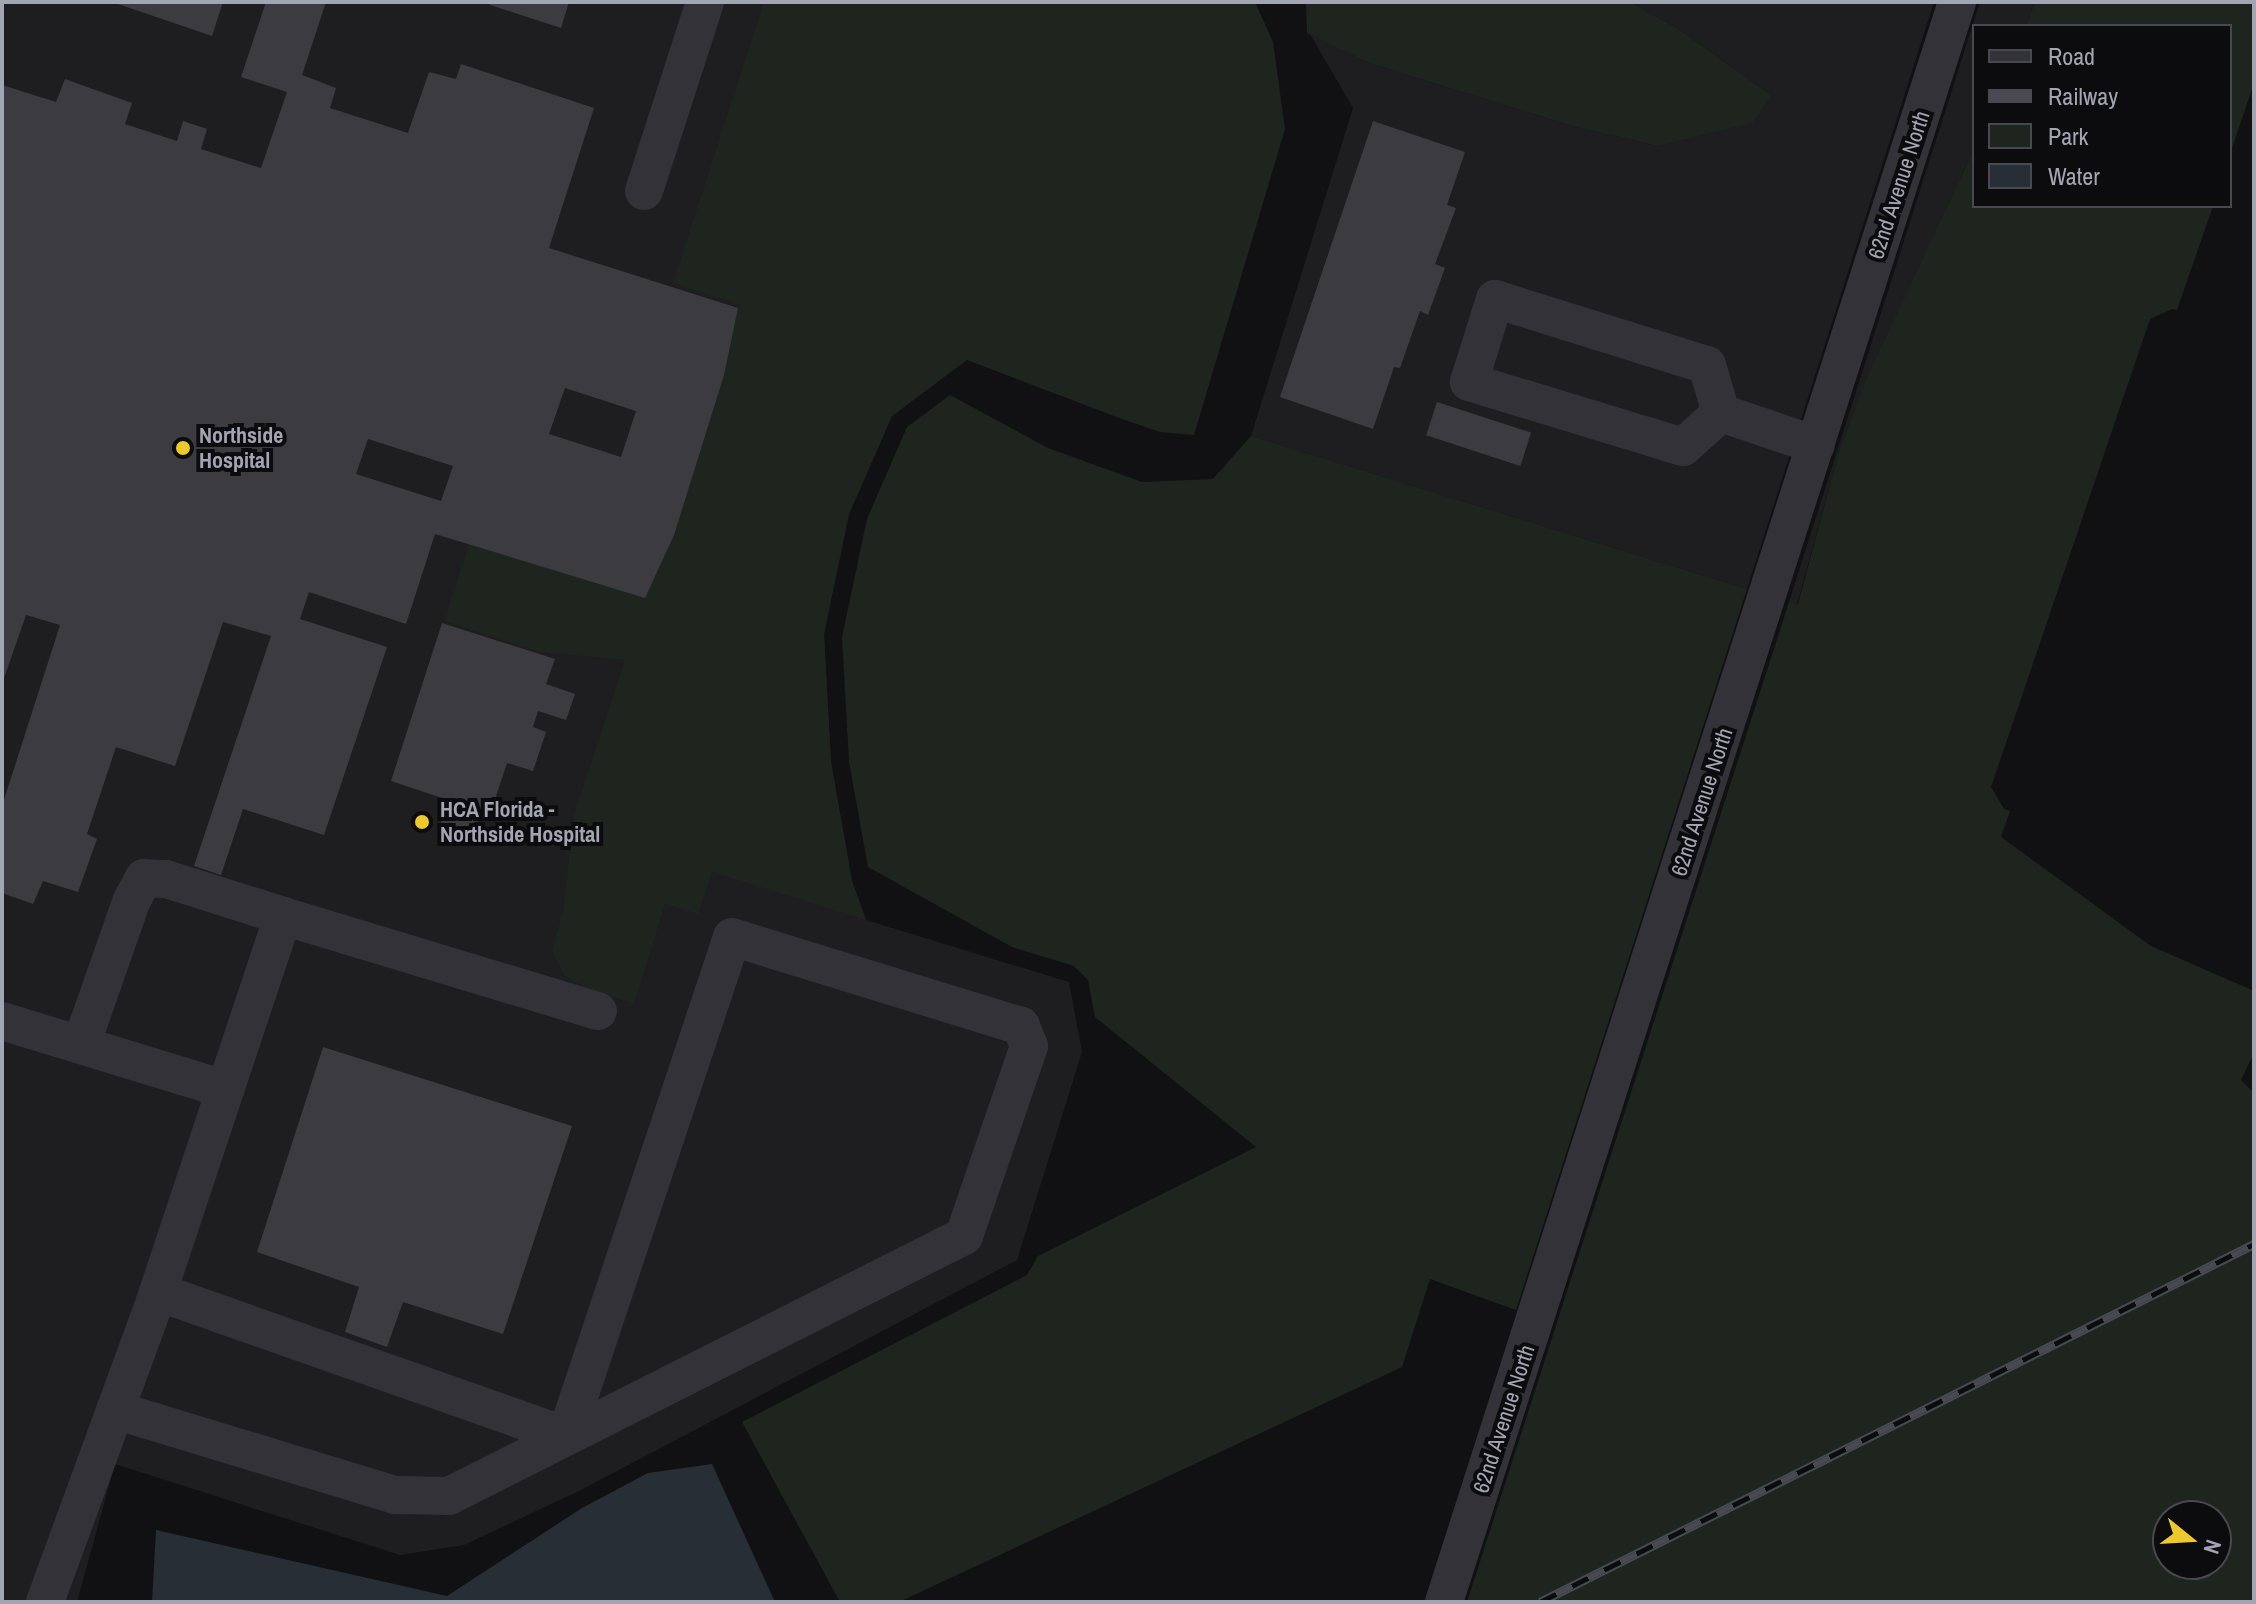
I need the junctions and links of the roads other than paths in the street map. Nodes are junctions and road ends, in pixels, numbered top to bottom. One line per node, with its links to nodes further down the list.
1 (705, 2): 3 (street)
2 (1957, 2): 5 (street, 62nd Avenue North)
3 (644, 191)
4 (1721, 413): 4 (street); 5 (street)
5 (1816, 445): 15 (street, 62nd Avenue North)
6 (283, 916): 7 (street); 9 (street); 10 (street)
7 (598, 1011)
8 (2, 1021): 9 (street)
9 (81, 1045): 10 (street)
10 (225, 1089): 11 (street)
11 (158, 1292): 12 (street); 13 (street)
12 (115, 1410): 13 (street); 14 (street)
13 (566, 1436): 13 (street)
14 (45, 1602)
15 (1444, 1602)

